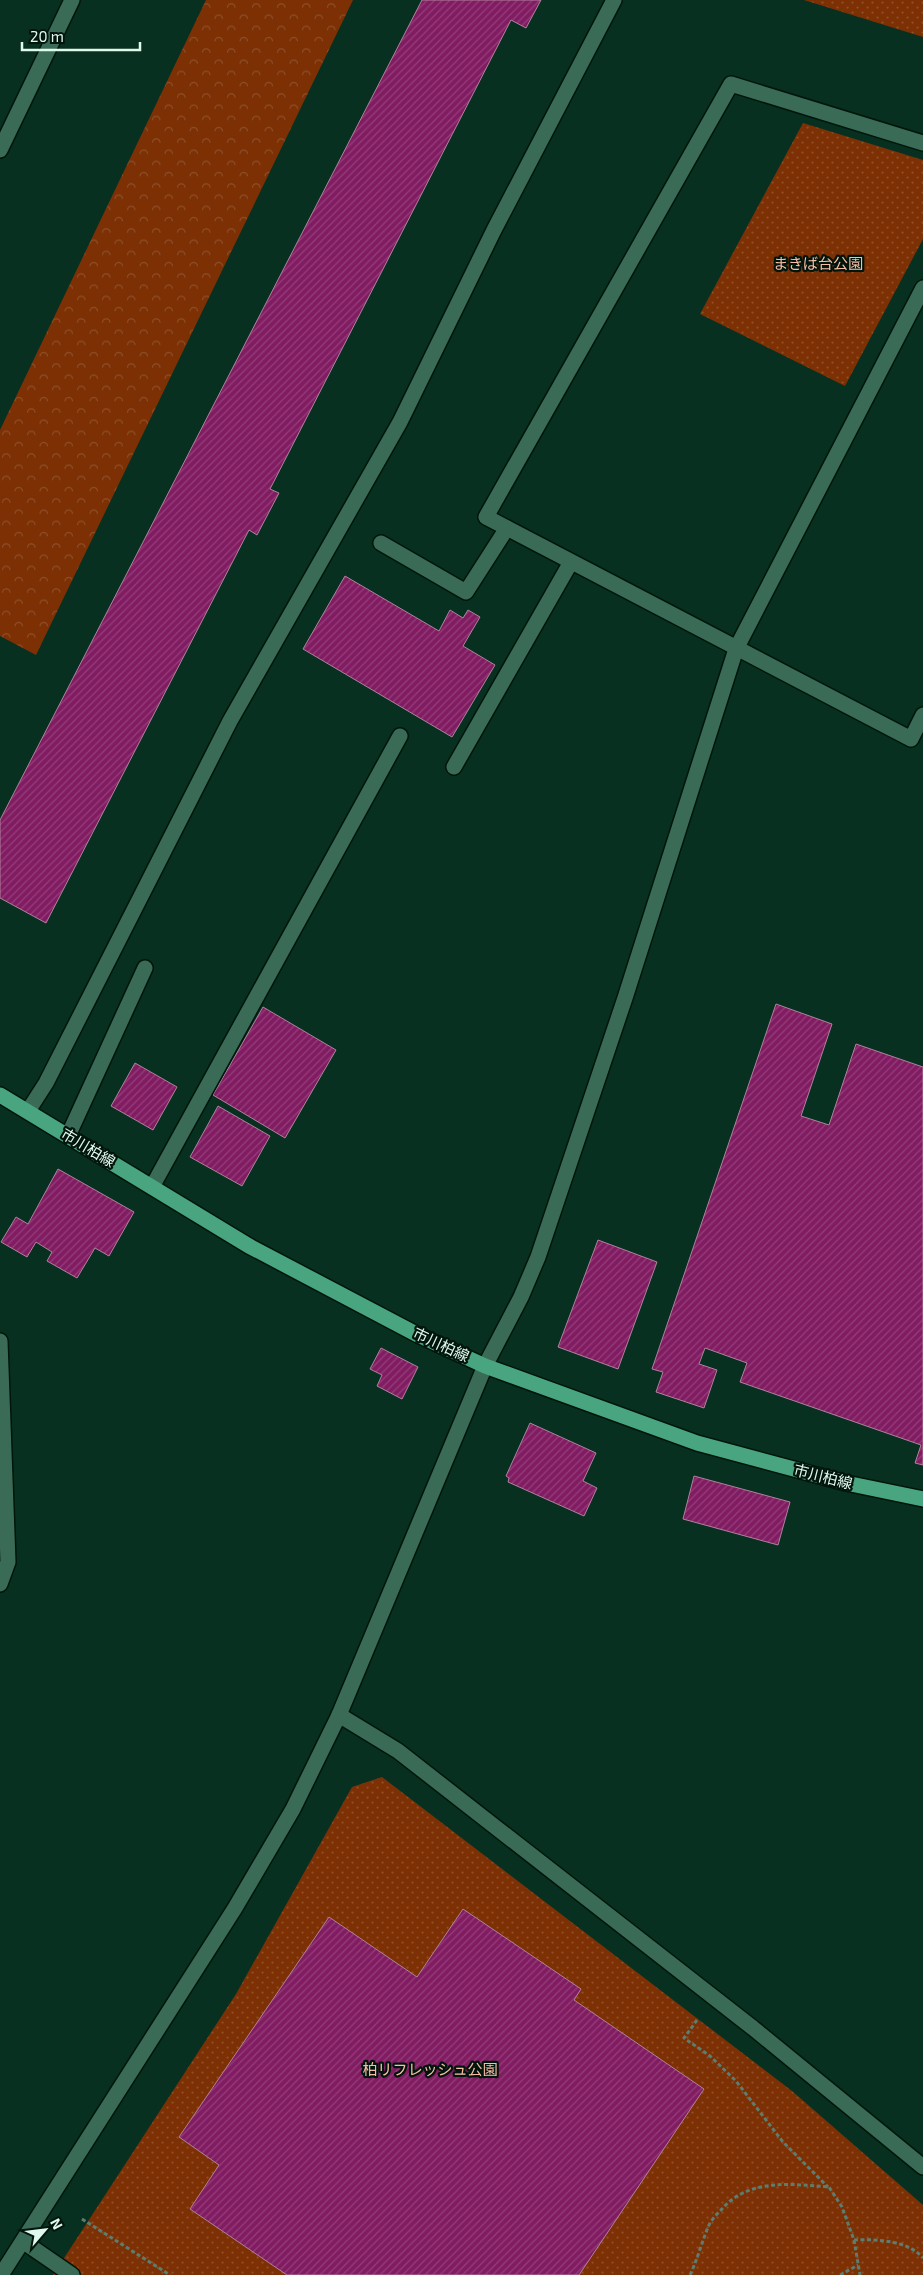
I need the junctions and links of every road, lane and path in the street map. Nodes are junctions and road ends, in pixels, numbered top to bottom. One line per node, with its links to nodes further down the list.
1 (72, 0): 4 (street)
2 (614, 0): 16 (street)
3 (923, 143): 6 (street)
4 (0, 150)
5 (923, 288): 9 (street)
6 (507, 528): 7 (street); 8 (street)
7 (381, 544)
8 (571, 562): 9 (street); 13 (street)
9 (736, 649): 12 (street); 20 (street)
10 (923, 715): 12 (street)
11 (400, 736): 18 (street)
12 (917, 742)
13 (454, 767)
14 (145, 968): 17 (street)
15 (1, 1098): 16 (main road, 市川柏線)
16 (28, 1111): 17 (main road, 市川柏線)
17 (68, 1136): 18 (main road, 市川柏線)
18 (152, 1187): 20 (main road, 市川柏線)
19 (0, 1341): 22 (street)
20 (485, 1366): 21 (main road, 市川柏線); 23 (street)
21 (923, 1500)
22 (0, 1584)
23 (339, 1715): 25 (street); 29 (street)
24 (700, 2014): 26 (path)
25 (923, 2168)
26 (829, 2188): 28 (path); 35 (path)
27 (82, 2220): 34 (path)
28 (854, 2240): 30 (path); 31 (path)
29 (24, 2242): 32 (street); 33 (street)
30 (923, 2258)
31 (858, 2265): 36 (path); 37 (path)
32 (1, 2275)
33 (72, 2275)
34 (170, 2275)
35 (690, 2275)
36 (840, 2275)
37 (860, 2275)

